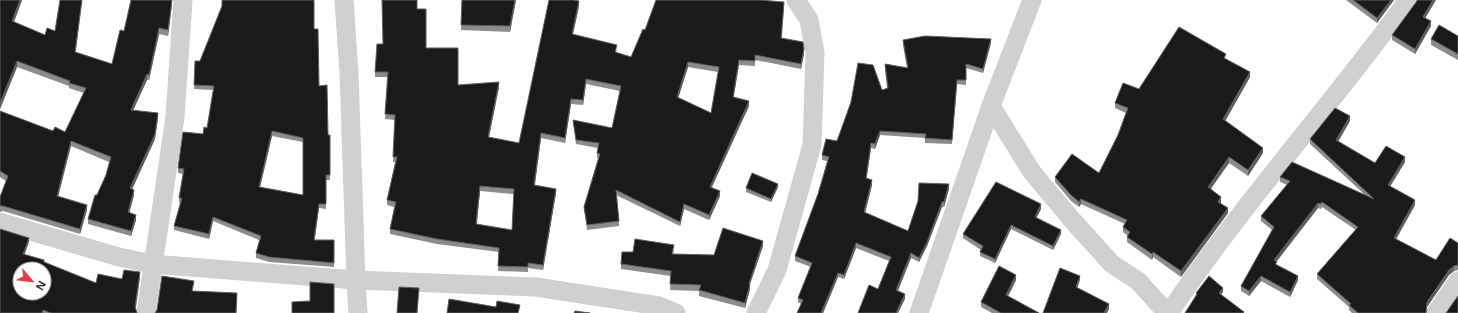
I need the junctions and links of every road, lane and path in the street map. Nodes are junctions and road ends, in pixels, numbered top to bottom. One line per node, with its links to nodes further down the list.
1 (183, 0): 8 (street)
2 (344, 0): 9 (street)
3 (796, 0): 14 (street)
4 (1032, 0): 6 (street)
5 (1408, 0): 16 (street)
6 (991, 106): 15 (street); 16 (street)
7 (0, 222): 8 (street)
8 (152, 264): 9 (street); 11 (street)
9 (356, 280): 12 (street); 13 (street)
10 (1458, 281): 17 (street)
11 (146, 313)
12 (358, 313)
13 (676, 313)
14 (756, 313)
15 (919, 313)
16 (1168, 313)
17 (1436, 313)

